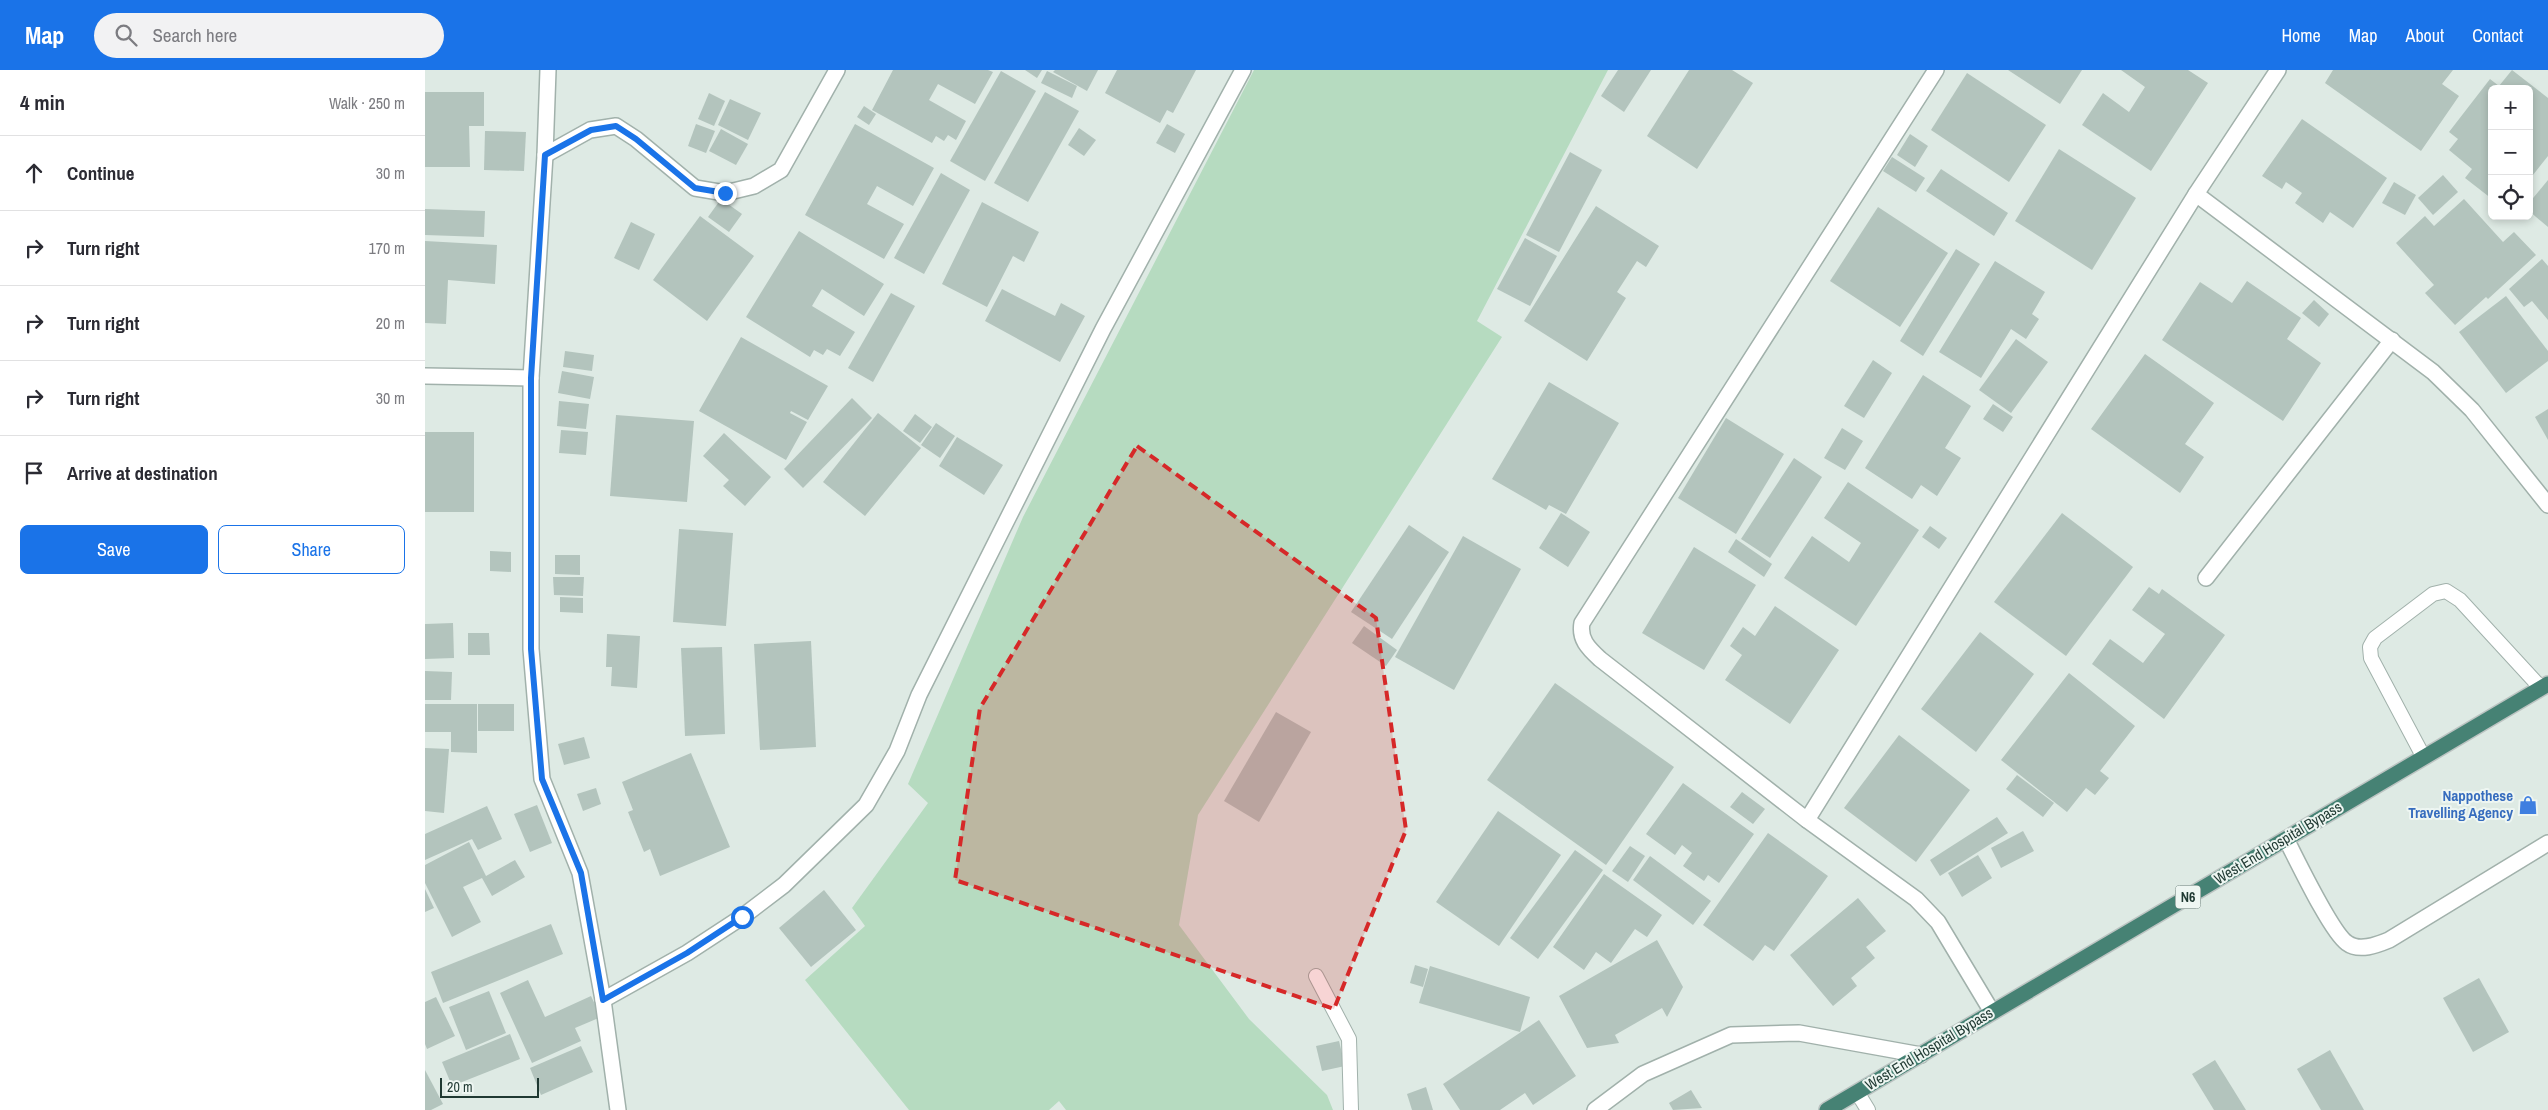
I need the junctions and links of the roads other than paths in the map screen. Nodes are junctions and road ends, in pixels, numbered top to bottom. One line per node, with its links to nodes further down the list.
1 (548, 70): 6 (street)
2 (837, 70): 6 (street)
3 (1243, 70): 19 (street)
4 (1936, 70): 15 (street)
5 (2278, 70): 7 (street)
6 (545, 155): 10 (street)
7 (2196, 194): 8 (street); 15 (street)
8 (2392, 340): 11 (street); 12 (street)
9 (425, 376): 10 (street)
10 (531, 378): 19 (street)
11 (2548, 505)
12 (2206, 578)
13 (2544, 686): 14 (highway, West End Hospital Bypass / N6); 14 (lane)
14 (2423, 756): 16 (highway, West End Hospital Bypass / N6)
15 (1807, 820): 20 (street)
16 (2286, 839): 17 (street); 20 (highway, West End Hospital Bypass / N6)
17 (2548, 843)
18 (1316, 976): 24 (lane)
19 (603, 1000): 23 (street)
20 (1992, 1012): 21 (highway, West End Hospital Bypass / N6)
21 (1921, 1054): 22 (highway, West End Hospital Bypass / N6); 25 (street)
22 (1857, 1092): 26 (highway, West End Hospital Bypass / N6); 27 (lane)
23 (618, 1110)
24 (1351, 1110)
25 (1595, 1110)
26 (1827, 1110)
27 (1868, 1110)

